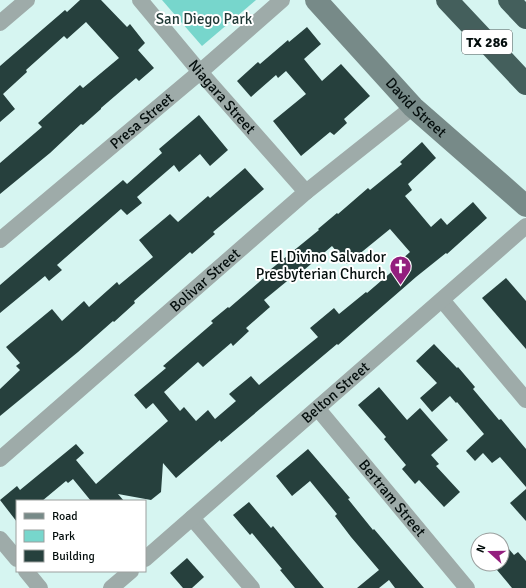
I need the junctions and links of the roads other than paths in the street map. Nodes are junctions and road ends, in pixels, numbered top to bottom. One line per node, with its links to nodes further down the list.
1 (27, 0): 8 (street)
2 (140, 0): 9 (street, Niagara Street)
3 (282, 0): 9 (street, Presa Street)
4 (316, 0): 11 (main road, David Street)
5 (447, 0): 10 (highway, TX 286)
6 (509, 0): 7 (highway, TX 286)
7 (526, 18)
8 (0, 23)
9 (200, 72): 12 (street, Niagara Street); 15 (street, Presa Street)
10 (526, 84)
11 (413, 107): 12 (street, Bolivar Street); 13 (main road, David Street)
12 (306, 192): 19 (street, Bolivar Street)
13 (526, 206)
14 (526, 226): 16 (street, Belton Street)
15 (0, 240)
16 (442, 300): 17 (street); 18 (street, Belton Street)
17 (526, 400)
18 (318, 409): 20 (street, Belton Street); 29 (street, Bertram Street)
19 (0, 459)
20 (192, 518): 22 (street, Belton Street); 28 (street)
21 (0, 539): 23 (street)
22 (146, 558)
23 (16, 559)
24 (27, 572): 26 (street)
25 (130, 572): 27 (street)
26 (40, 588)
27 (111, 588)
28 (252, 588)
29 (467, 588)

